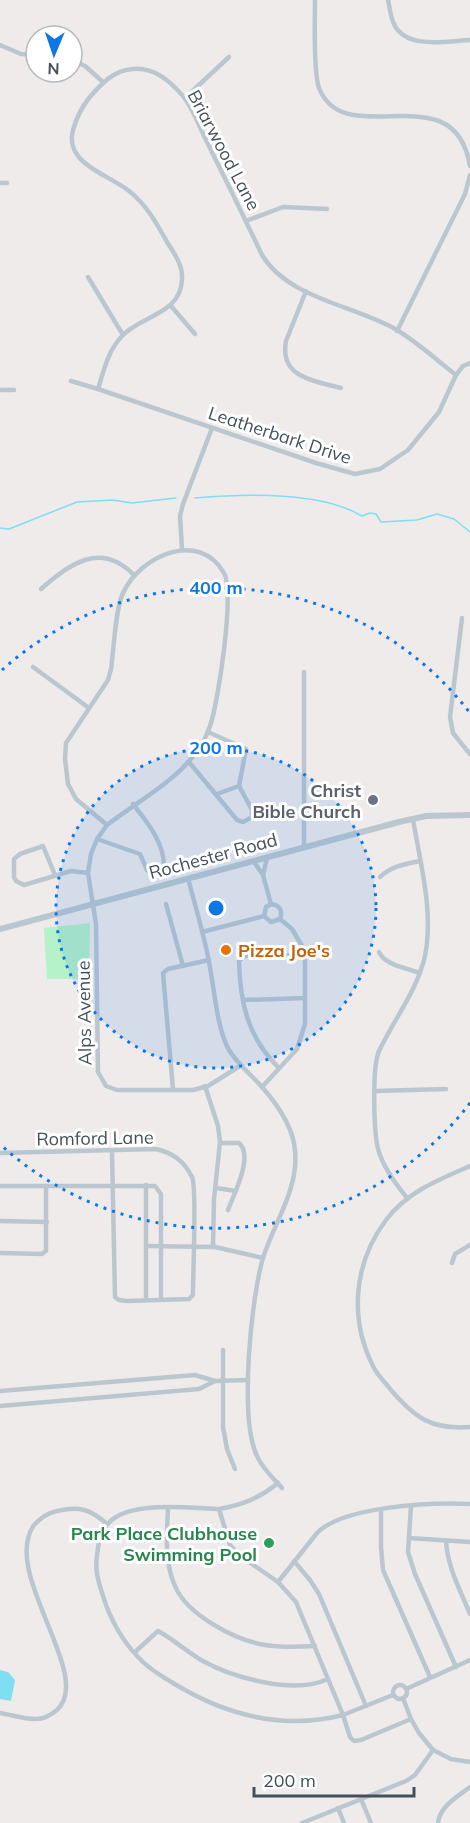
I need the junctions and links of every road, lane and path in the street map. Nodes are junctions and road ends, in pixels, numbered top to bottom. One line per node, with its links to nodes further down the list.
1 (315, 0): 10 (street)
2 (388, 0): 3 (street)
3 (470, 40)
4 (0, 45): 5 (street)
5 (24, 54)
6 (229, 57): 9 (street)
7 (84, 66): 8 (street)
8 (103, 82): 9 (street, Briarwood Lane); 18 (street, Briarwood Lane)
9 (185, 98): 15 (street, Briarwood Lane)
10 (470, 166)
11 (470, 175): 19 (street)
12 (0, 183): 13 (street)
13 (7, 183)
14 (327, 209): 15 (street)
15 (246, 221): 17 (street, Briarwood Lane)
16 (88, 277): 21 (street)
17 (306, 291): 19 (street, Briarwood Lane); 26 (street)
18 (171, 306): 20 (street); 21 (street)
19 (398, 331): 23 (street, Briarwood Lane)
20 (195, 334)
21 (123, 335): 25 (street)
22 (470, 363): 23 (street, Leatherbark Drive)
23 (456, 375): 29 (street, Leatherbark Drive)
24 (71, 381): 25 (street, Leatherbark Drive)
25 (98, 388): 29 (street, Leatherbark Drive)
26 (341, 388)
27 (0, 390): 28 (street)
28 (14, 390)
29 (212, 428): 30 (street)
30 (182, 549): 31 (street); 37 (street)
31 (134, 574): 32 (street); 36 (street)
32 (41, 588)
33 (462, 618): 38 (street)
34 (33, 667): 36 (street)
35 (304, 672): 47 (street)
36 (89, 708): 45 (street)
37 (208, 732): 39 (street); 40 (street)
38 (470, 754)
39 (189, 762): 41 (street); 42 (street)
40 (239, 786): 41 (street); 41 (street)
41 (217, 794)
42 (133, 804): 45 (street); 46 (street)
43 (470, 814): 44 (street, Rochester Road)
44 (413, 819): 47 (street, Rochester Road); 49 (street)
45 (106, 825): 46 (street)
46 (97, 839): 51 (street)
47 (304, 848): 48 (street, Rochester Road)
48 (267, 858): 50 (street, Rochester Road); 53 (street)
49 (420, 861): 54 (street); 67 (street)
50 (254, 862): 53 (street); 55 (street, Rochester Road)
51 (88, 873): 52 (street); 58 (street)
52 (55, 875): 52 (street)
53 (263, 875): 57 (street)
54 (380, 877)
55 (188, 878): 58 (street, Rochester Road); 62 (street)
56 (166, 904): 66 (street)
57 (271, 904): 59 (street); 60 (street)
58 (94, 905): 61 (street, Rochester Road); 74 (street, Alps Avenue)
59 (264, 916): 60 (street); 62 (street)
60 (280, 919): 63 (street)
61 (0, 929)
62 (202, 932): 65 (street)
63 (305, 951): 68 (street); 69 (street)
64 (378, 952): 67 (street)
65 (209, 960): 66 (street); 70 (street)
66 (183, 966): 74 (street)
67 (420, 973): 76 (street)
68 (305, 998): 69 (street); 71 (street)
69 (243, 1000): 71 (street)
70 (240, 1066): 72 (street, Alps Avenue); 73 (street)
71 (279, 1068): 73 (street)
72 (205, 1086): 74 (street, Alps Avenue); 77 (street)
73 (262, 1087): 97 (street)
74 (173, 1089)
75 (446, 1089): 76 (street)
76 (375, 1091): 87 (street)
77 (220, 1143): 85 (street); 86 (street)
78 (112, 1151): 79 (street, Romford Lane); 84 (street); 94 (street, Romford Lane)
79 (0, 1153)
80 (470, 1166): 87 (street)
81 (146, 1185): 84 (street); 92 (street); 93 (street)
82 (0, 1186): 83 (street)
83 (46, 1186): 84 (street); 90 (street)
84 (112, 1186): 99 (street, Romford Lane)
85 (216, 1188): 86 (street); 95 (street)
86 (236, 1191): 88 (street)
87 (406, 1198): 112 (street)
88 (228, 1210)
89 (0, 1221): 90 (street)
90 (47, 1222): 96 (street)
91 (470, 1245): 98 (street)
92 (147, 1246): 93 (street); 99 (street)
93 (161, 1246): 94 (street); 100 (street)
94 (193, 1247): 95 (street); 100 (street, Romford Lane)
95 (213, 1247): 97 (street)
96 (0, 1253)
97 (263, 1258): 103 (street)
98 (452, 1263)
99 (146, 1299): 100 (street, Romford Lane)
100 (161, 1299)
101 (223, 1350): 102 (street)
102 (223, 1380): 103 (street); 104 (street); 113 (street)
103 (248, 1380): 117 (street)
104 (215, 1381): 106 (street); 106 (street)
105 (120, 1382): 106 (street); 107 (street); 109 (street)
106 (189, 1383): 109 (street)
107 (52, 1387): 108 (street); 110 (street)
108 (0, 1391)
109 (121, 1396): 110 (street)
110 (54, 1401): 111 (street)
111 (0, 1406)
112 (470, 1427)
113 (235, 1469)
114 (470, 1504): 115 (street)
115 (411, 1506): 118 (street); 120 (street)
116 (168, 1509): 117 (street); 119 (street); 126 (street)
117 (219, 1509): 124 (street)
118 (381, 1510): 123 (street); 130 (street)
119 (107, 1524): 127 (street); 136 (street)
120 (409, 1539): 121 (street); 129 (street)
121 (446, 1540): 122 (street); 125 (street)
122 (470, 1542)
123 (294, 1561): 124 (street); 135 (street)
124 (278, 1582): 126 (street)
125 (470, 1614)
126 (315, 1646): 131 (street)
127 (135, 1653): 131 (street); 137 (street)
128 (470, 1660): 129 (street)
129 (456, 1666): 130 (street)
130 (430, 1677): 132 (street)
131 (328, 1679): 137 (street)
132 (406, 1689): 133 (street); 134 (street)
133 (393, 1695): 134 (street); 135 (street)
134 (404, 1698): 138 (street)
135 (366, 1706): 137 (street)
136 (0, 1713)
137 (343, 1715): 138 (street)
138 (409, 1720): 139 (street)
139 (433, 1750): 140 (street); 142 (street)
140 (470, 1762)
141 (469, 1790): 148 (street)
142 (361, 1799): 143 (street); 147 (street)
143 (338, 1808): 144 (street); 146 (street)
144 (313, 1821): 145 (street)
145 (302, 1823)
146 (344, 1823)
147 (371, 1823)
148 (438, 1823)

